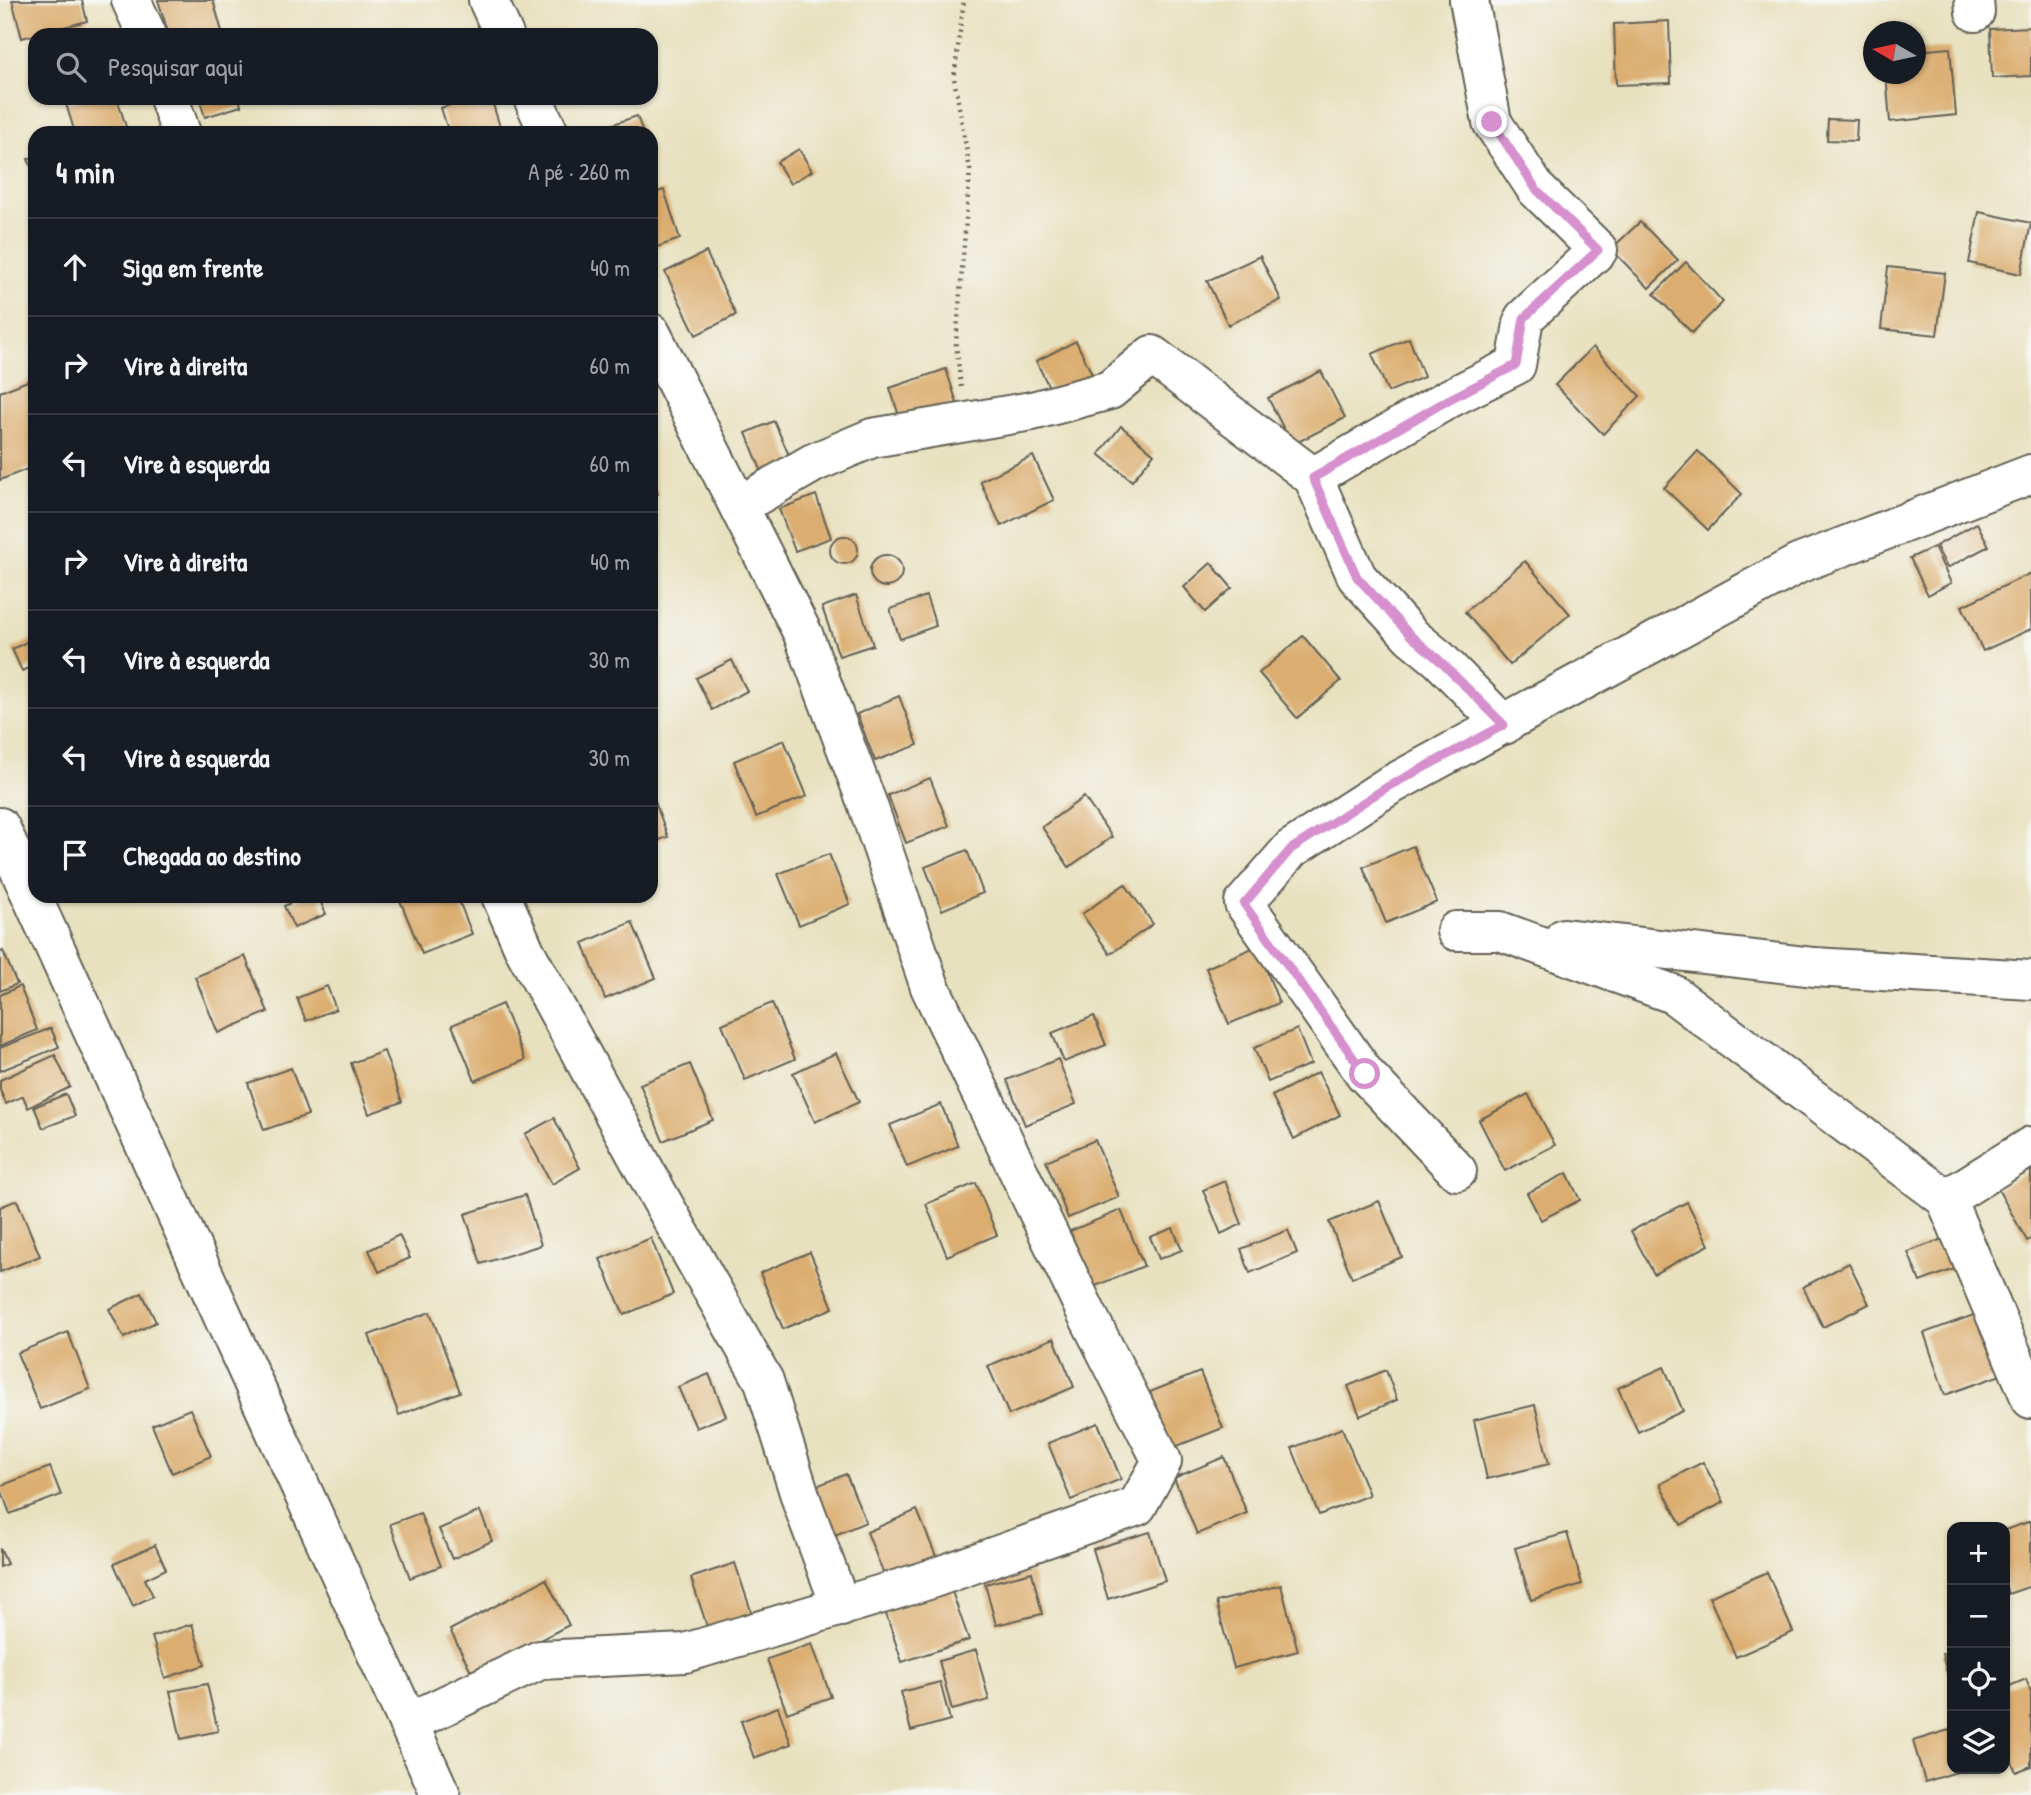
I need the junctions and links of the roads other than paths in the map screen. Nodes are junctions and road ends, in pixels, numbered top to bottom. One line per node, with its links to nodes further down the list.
1 (131, 0): 4 (street)
2 (488, 0): 5 (street)
3 (1469, 0): 12 (street)
4 (144, 28)
5 (501, 28)
6 (172, 105): 8 (street)
7 (536, 105): 9 (street)
8 (179, 126)
9 (546, 126)
10 (658, 347): 13 (street)
11 (2031, 474): 14 (street)
12 (1313, 478): 13 (street); 14 (street)
13 (739, 506): 26 (street)
14 (1504, 725): 23 (street)
15 (0, 827): 16 (street)
16 (28, 888)
17 (35, 903): 27 (street)
18 (504, 903): 26 (street)
19 (1500, 931): 20 (street); 21 (street); 24 (street)
20 (1456, 932)
21 (2031, 980)
22 (2031, 1146): 24 (street)
23 (1457, 1171)
24 (1946, 1199): 25 (street)
25 (2031, 1399)
26 (841, 1607): 27 (street)
27 (408, 1723): 28 (street)
28 (441, 1795)

